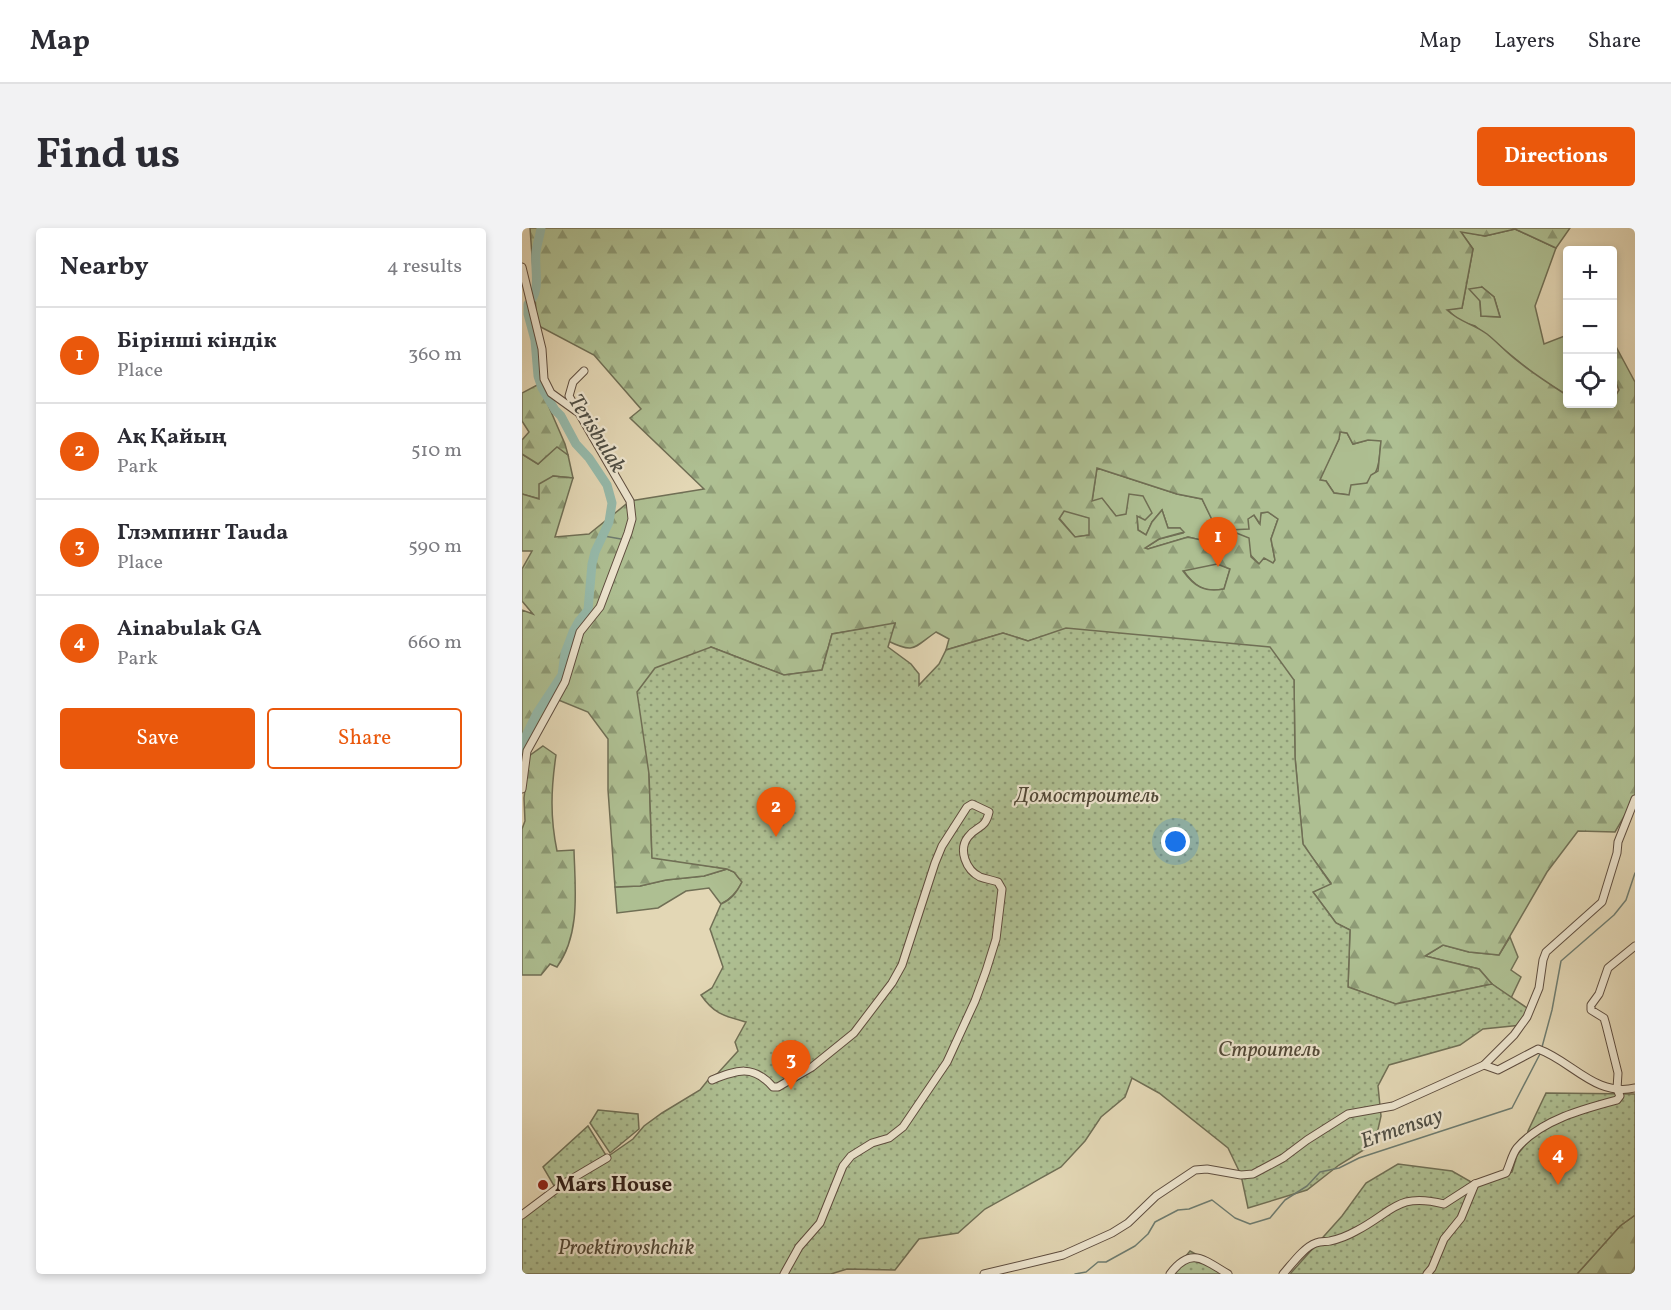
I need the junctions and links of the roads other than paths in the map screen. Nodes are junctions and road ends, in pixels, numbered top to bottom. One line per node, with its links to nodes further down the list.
1 (522, 267): 3 (street)
2 (584, 371): 3 (street)
3 (581, 414): 4 (street)
4 (522, 789)
5 (1635, 799): 7 (street)
6 (1635, 946): 10 (street)
7 (1484, 1065): 10 (street); 15 (street)
8 (712, 1080): 14 (street)
9 (1635, 1088): 10 (street)
10 (1617, 1089): 12 (street)
11 (607, 1158): 13 (street)
12 (1475, 1184): 18 (street); 19 (street)
13 (522, 1215)
14 (784, 1274)
15 (984, 1274)
16 (1170, 1274): 17 (street)
17 (1228, 1274)
18 (1283, 1274)
19 (1427, 1274)

